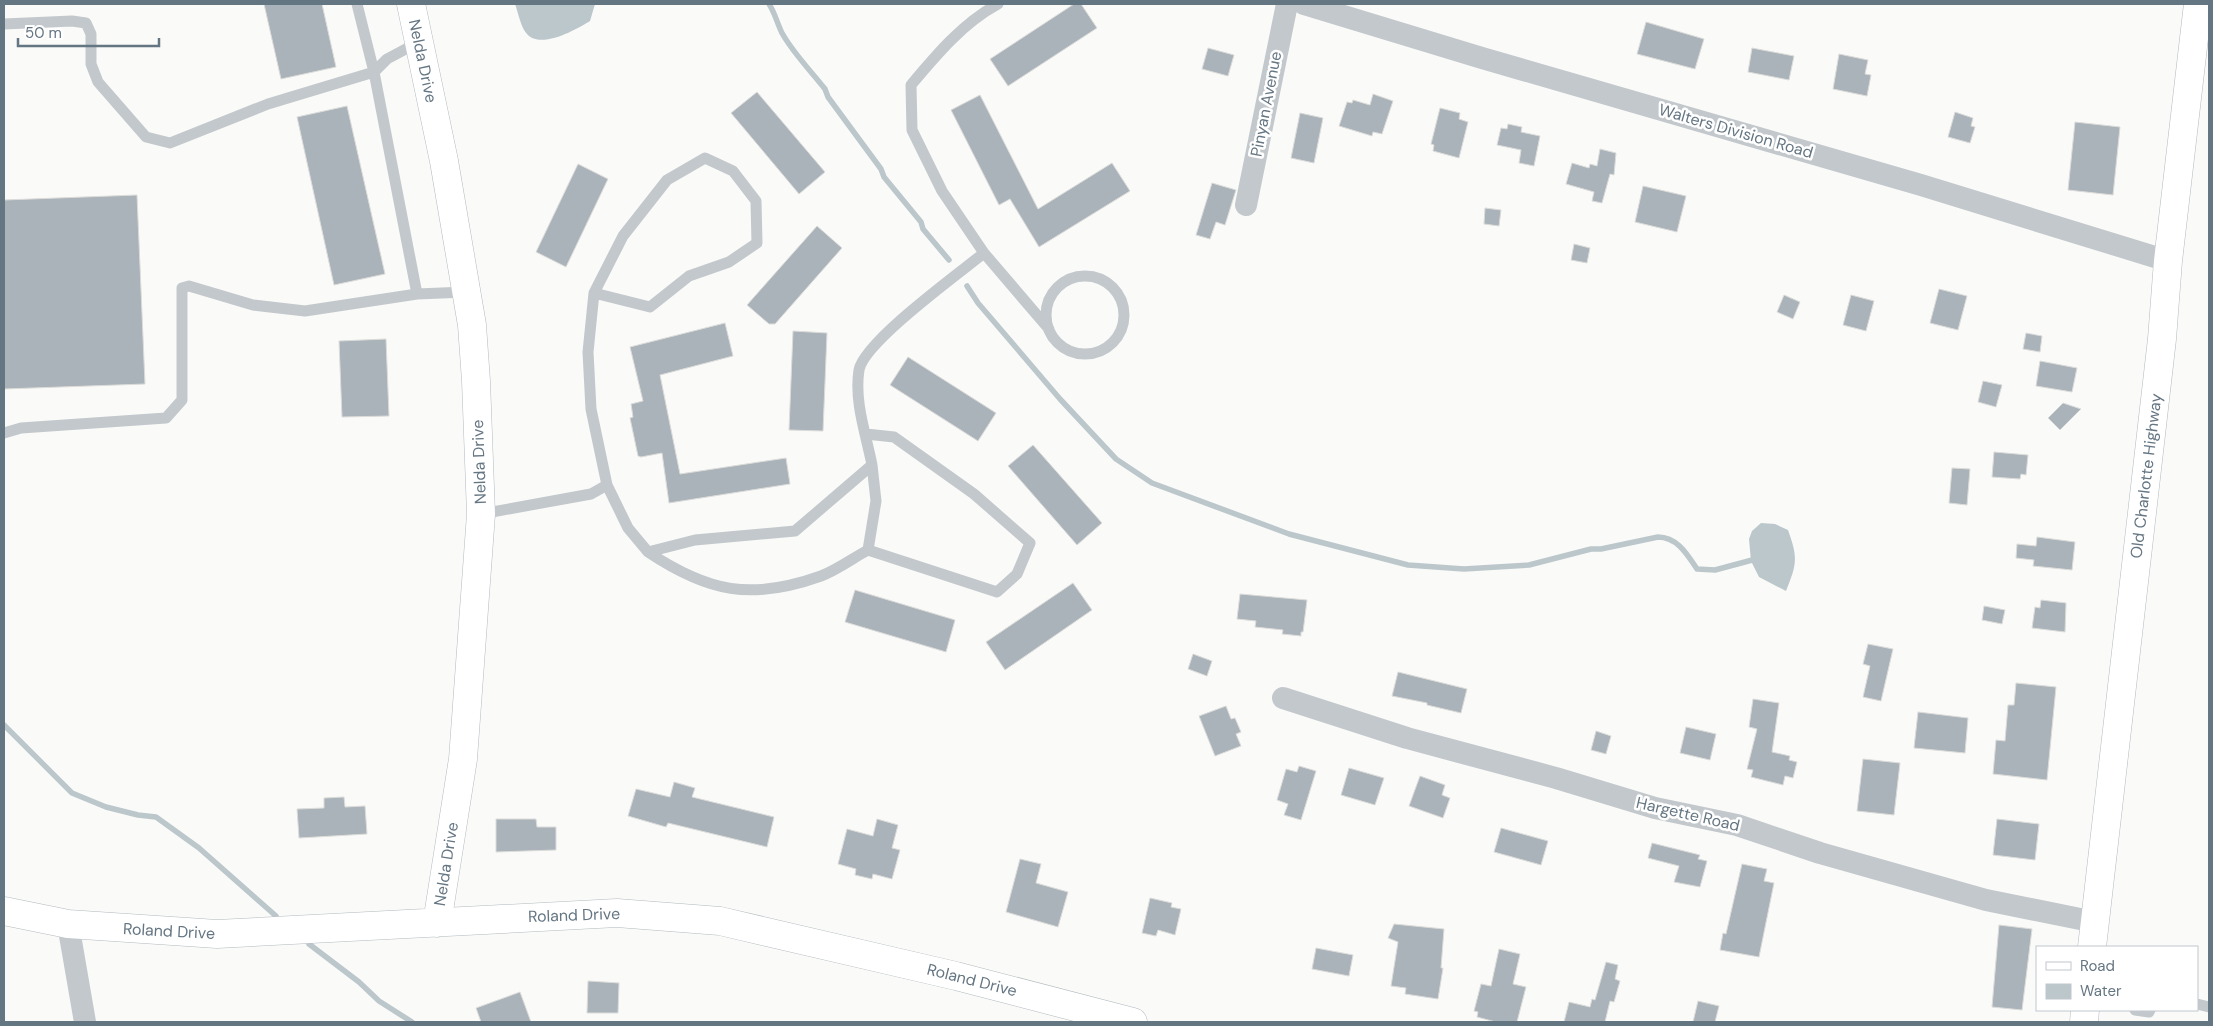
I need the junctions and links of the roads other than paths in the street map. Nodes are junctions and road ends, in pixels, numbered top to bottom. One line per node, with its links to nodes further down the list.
1 (357, 4): 9 (lane)
2 (411, 4): 8 (street, Nelda Drive)
3 (998, 4): 11 (lane)
4 (1287, 4): 10 (street, Pinyan Avenue)
5 (1304, 4): 12 (street, Walters Division Road)
6 (2198, 4): 12 (street, Old Charlotte Highway)
7 (4, 24): 9 (lane)
8 (419, 42): 9 (lane); 13 (street, Nelda Drive)
9 (374, 72): 15 (lane)
10 (1246, 205)
11 (984, 253): 16 (lane); 18 (lane)
12 (2168, 261): 28 (street, Old Charlotte Highway)
13 (467, 292): 15 (lane); 21 (street, Nelda Drive)
14 (594, 293): 14 (lane); 20 (lane)
15 (417, 294): 17 (lane)
16 (1049, 329): 16 (lane)
17 (4, 434)
18 (866, 434): 19 (lane); 22 (lane)
19 (872, 465): 22 (lane); 23 (lane)
20 (607, 485): 21 (lane); 23 (lane)
21 (481, 514): 26 (street, Nelda Drive)
22 (868, 550): 23 (lane)
23 (648, 552)
24 (1283, 698): 28 (street, Hargette Road)
25 (4, 912): 27 (street, Roland Drive)
26 (437, 922): 27 (street, Roland Drive); 30 (street, Roland Drive)
27 (68, 924): 29 (street)
28 (2094, 934)
29 (85, 1022)
30 (1133, 1022)

